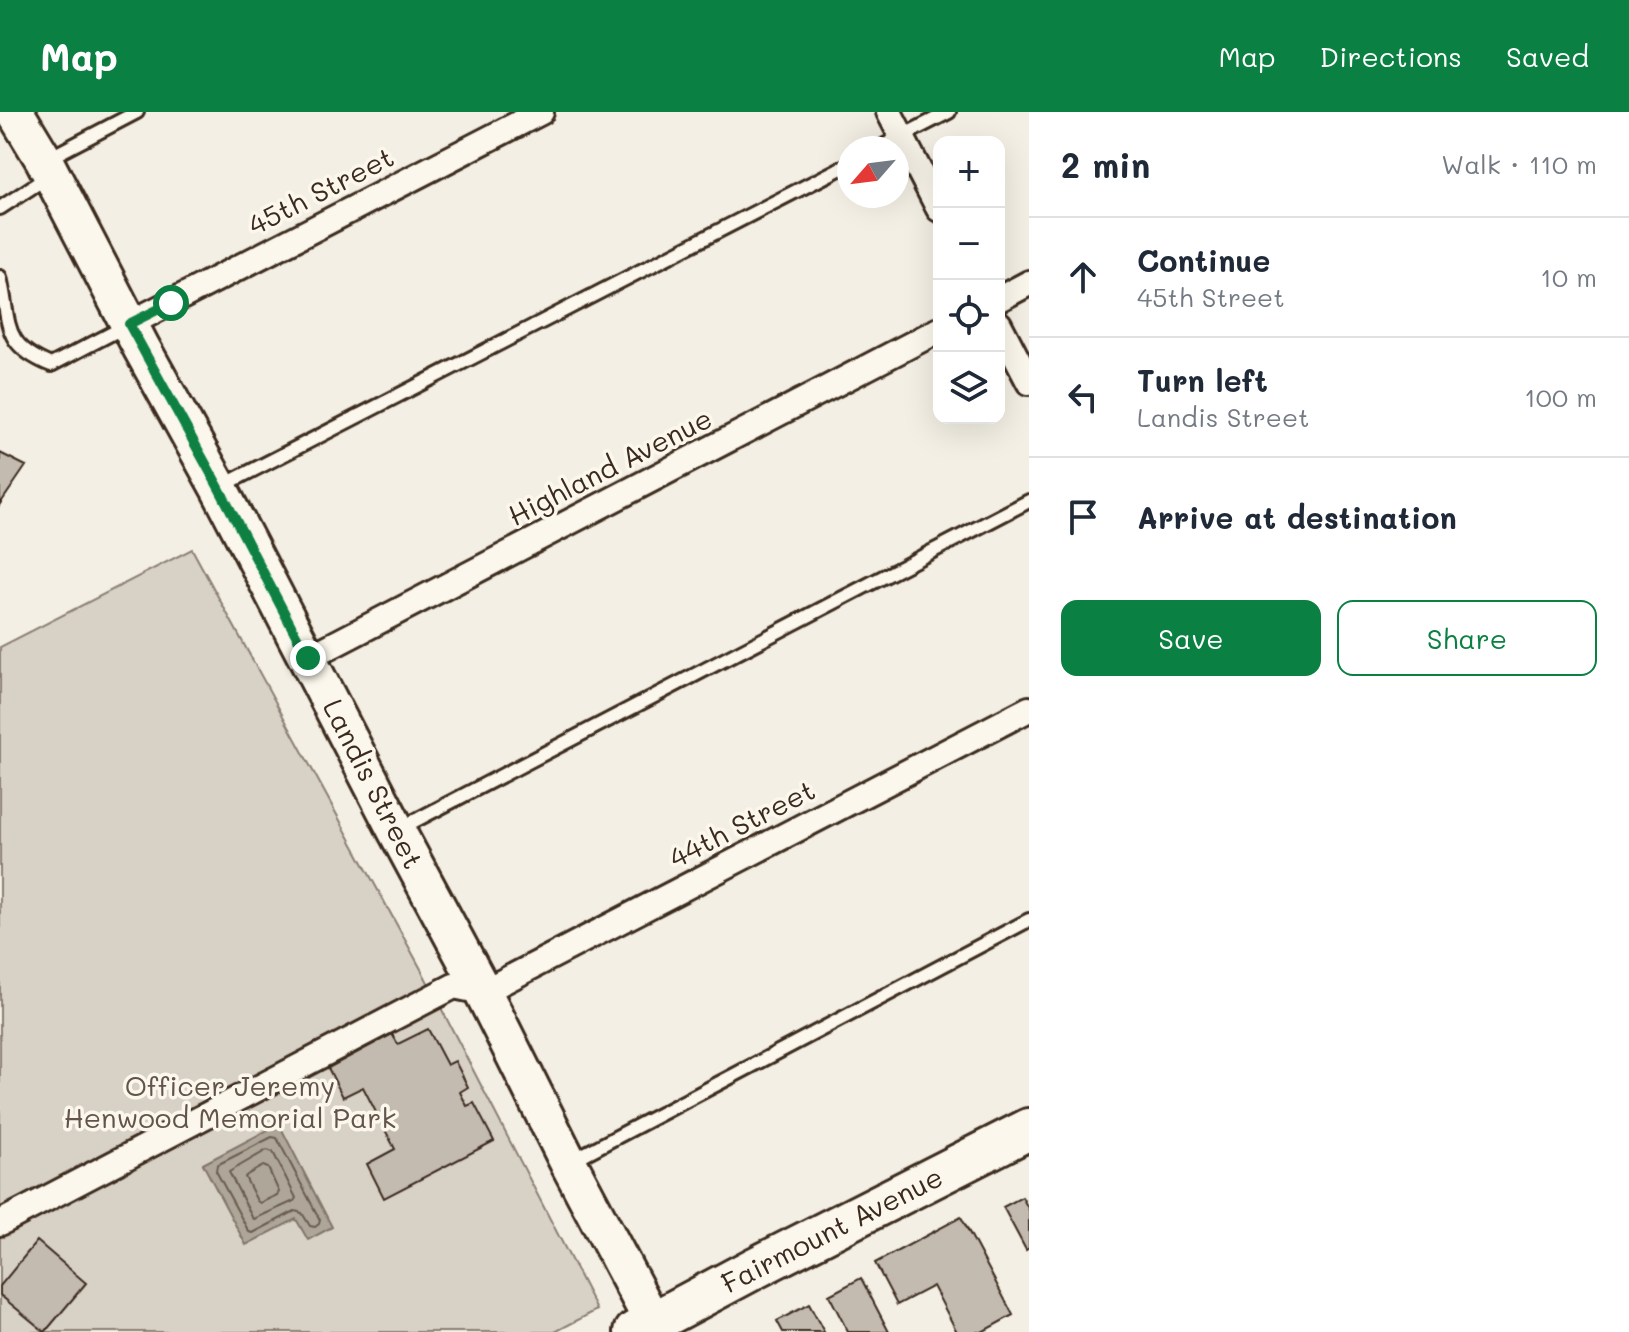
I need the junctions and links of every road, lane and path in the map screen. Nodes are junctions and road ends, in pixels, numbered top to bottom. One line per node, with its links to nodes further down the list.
1 (15, 112): 9 (street, Landis Street)
2 (137, 112): 9 (lane)
3 (541, 112): 16 (street, 45th Street)
4 (889, 112): 6 (street)
5 (949, 112): 7 (lane)
6 (901, 136)
7 (904, 136)
8 (909, 151): 12 (street)
9 (48, 167): 11 (lane); 16 (street, Landis Street)
10 (837, 170): 20 (lane)
11 (0, 208)
12 (938, 208)
13 (0, 277): 16 (lane)
14 (1029, 283): 15 (street)
15 (1005, 296)
16 (129, 324): 20 (street, Landis Street)
17 (933, 333): 22 (street, Highland Avenue)
18 (1005, 336): 19 (street)
19 (1029, 382)
20 (219, 488): 22 (street, Landis Street)
21 (1029, 501): 24 (lane)
22 (308, 658): 24 (street, Landis Street)
23 (1029, 709): 26 (street, 44th Street)
24 (396, 830): 26 (street, Landis Street)
25 (1029, 920): 28 (lane)
26 (483, 992): 28 (street, Landis Street); 29 (street)
27 (1029, 1129): 30 (main road, Fairmount Avenue)
28 (568, 1162): 30 (street, Landis Street)
29 (0, 1223)
30 (649, 1329)

